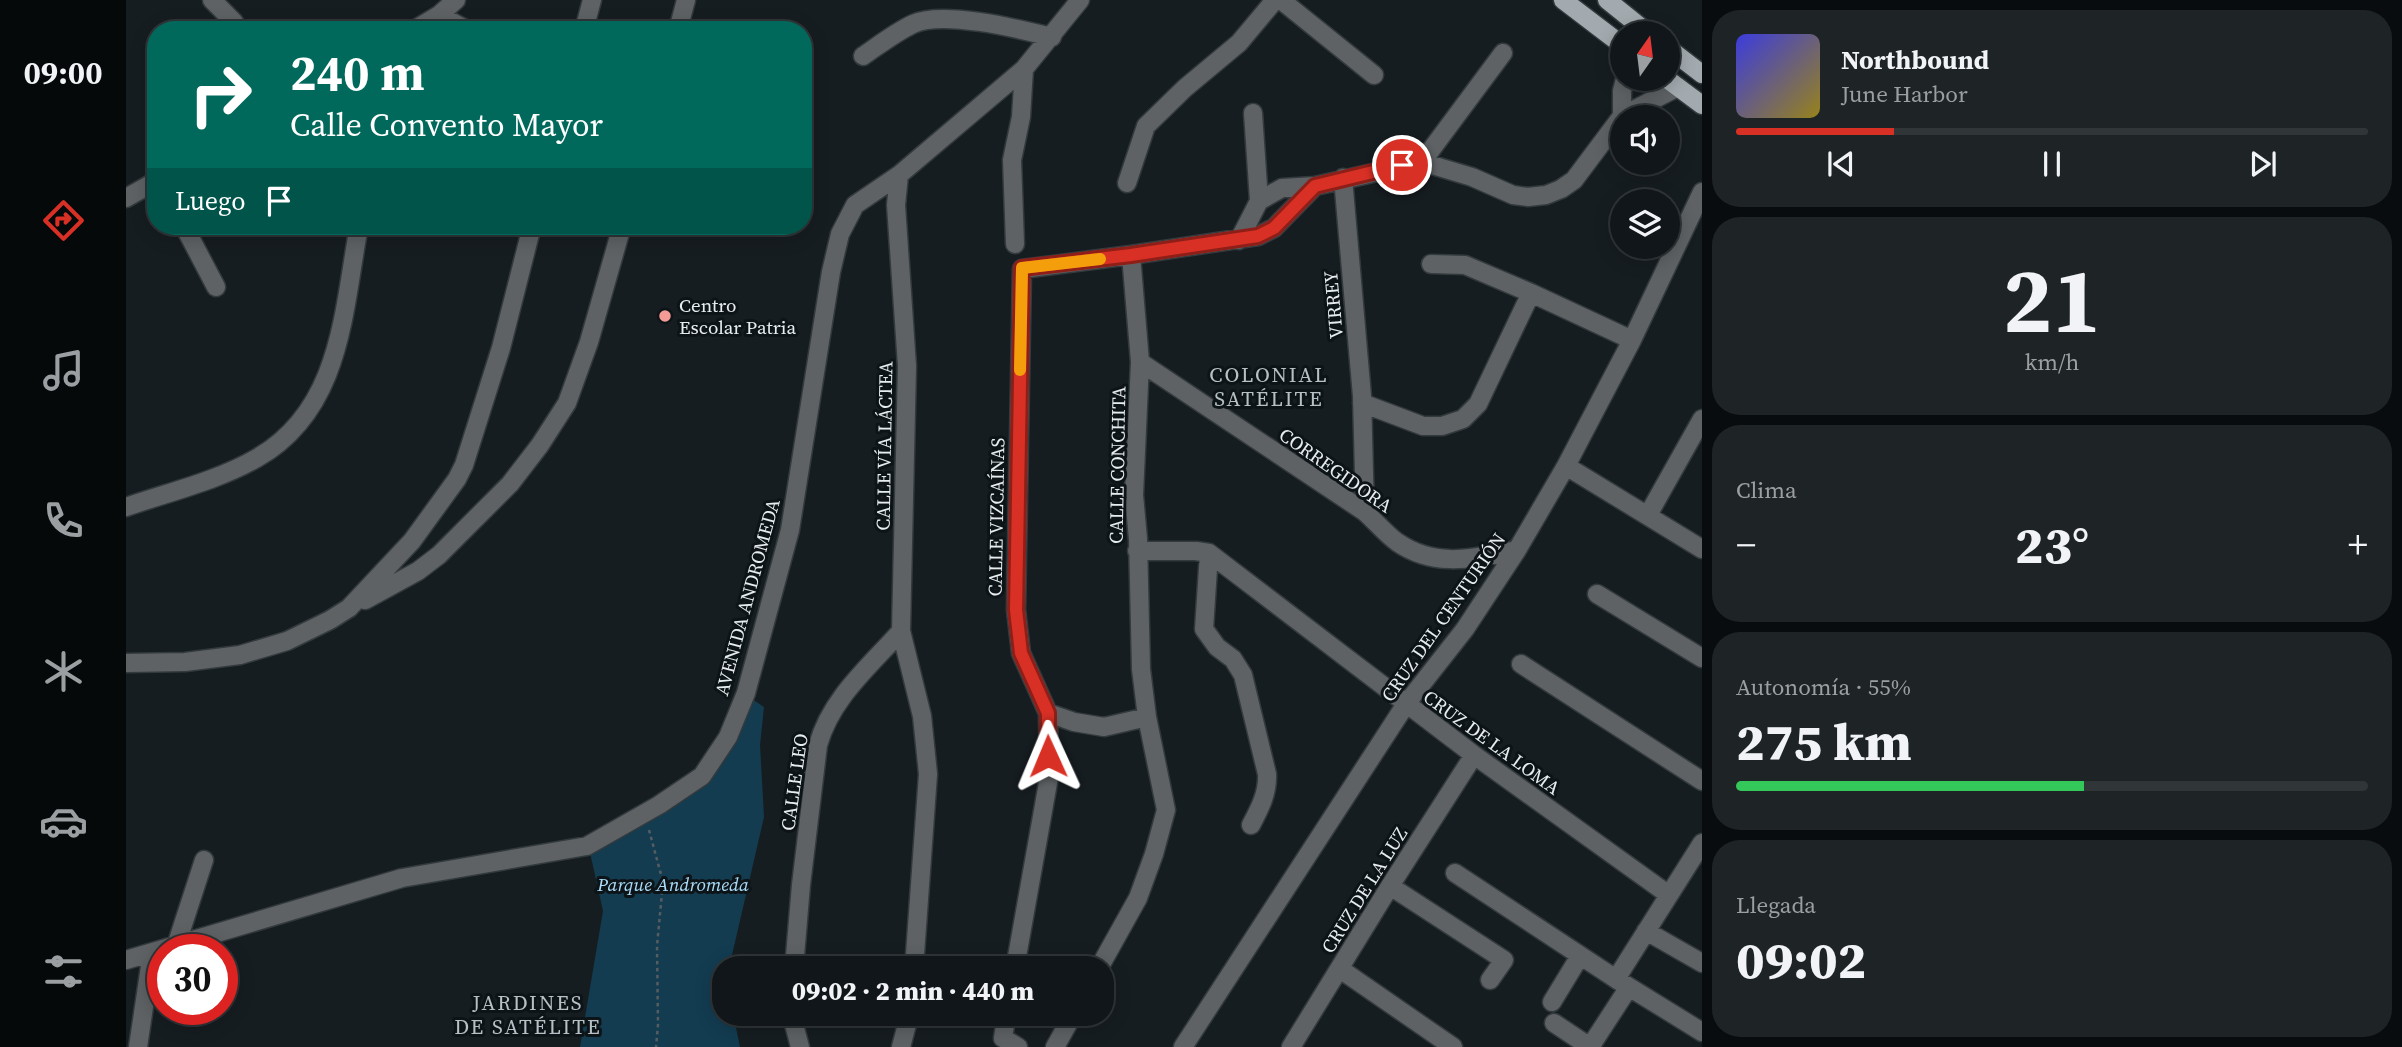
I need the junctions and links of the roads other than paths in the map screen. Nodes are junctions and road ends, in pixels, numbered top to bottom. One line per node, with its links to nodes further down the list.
1 (212, 0): 11 (street)
2 (456, 0): 10 (street)
3 (592, 0): 14 (street)
4 (686, 0): 15 (street)
5 (1080, 0): 18 (street)
6 (1275, 0): 34 (street)
7 (1281, 0): 24 (street)
8 (1563, 0): 17 (main road)
9 (1606, 0): 16 (main road)
10 (439, 15): 12 (street); 13 (street)
11 (233, 21)
12 (429, 21)
13 (450, 21)
14 (586, 21)
15 (680, 21)
16 (1633, 21)
17 (1610, 36)
18 (1052, 37): 20 (street); 22 (street)
19 (1503, 53): 31 (street)
20 (863, 56)
21 (1680, 57): 23 (main road)
22 (1024, 69): 32 (street); 45 (street)
23 (1702, 74)
24 (1374, 75)
25 (1680, 89): 28 (main road)
26 (1663, 91): 27 (street)
27 (1647, 105)
28 (1702, 105)
29 (1253, 113): 39 (street)
30 (1610, 132): 31 (street)
31 (1422, 162): 33 (street)
32 (899, 175): 64 (street, CALLE VÍA LÁCTEA); 81 (street, AVENIDA ANDROMEDA)
33 (1343, 178): 36 (street); 52 (street, VIRREY)
34 (1127, 183)
35 (147, 186): 38 (street)
36 (1315, 186): 39 (street); 44 (street)
37 (1702, 192): 50 (street, CRUZ DEL CENTURIÓN)
38 (126, 198)
39 (1259, 201): 44 (street)
40 (189, 235): 48 (street)
41 (357, 235): 55 (street)
42 (531, 235): 63 (street)
43 (619, 235): 63 (street)
44 (1239, 240): 46 (street)
45 (1015, 244)
46 (1131, 255): 51 (street, CALLE CONCHITA); 69 (street, CALLE VIZCAÍNAS)
47 (1431, 264): 49 (street)
48 (216, 287)
49 (1531, 293): 50 (street); 52 (street)
50 (1632, 340): 54 (street, CRUZ DEL CENTURIÓN)
51 (1140, 362): 56 (street, CORREGIDORA); 60 (street, CALLE CONCHITA)
52 (1362, 403): 56 (street, VIRREY)
53 (1702, 419): 57 (street)
54 (1566, 466): 57 (street); 59 (street, CRUZ DEL CENTURIÓN)
55 (126, 507)
56 (1365, 512): 59 (street, CORREGIDORA)
57 (1648, 515): 58 (street)
58 (1702, 548)
59 (1517, 550): 68 (street, CRUZ DEL CENTURIÓN)
60 (1137, 551): 61 (street); 70 (street, CALLE CONCHITA)
61 (1200, 552): 68 (street, CRUZ DE LA LOMA); 73 (street)
62 (1597, 594): 65 (street)
63 (349, 608): 66 (street)
64 (901, 631): 83 (street, CALLE LEO); 84 (street, CALLE VÍA LÁCTEA)
65 (1702, 658)
66 (126, 663)
67 (1521, 664): 72 (street)
68 (1406, 704): 71 (street, CRUZ DE LA LOMA); 107 (street, CRUZ DEL CENTURIÓN)
69 (1048, 713): 70 (street); 85 (street, CALLE VIZCAÍNAS)
70 (1147, 716): 86 (street, CALLE CONCHITA)
71 (1474, 755): 77 (street, CRUZ DE LA LUZ); 78 (street, CRUZ DE LA LOMA)
72 (1702, 781)
73 (1251, 825)
74 (1702, 844): 78 (street)
75 (204, 860): 80 (street)
76 (1455, 873): 87 (street)
77 (1390, 886): 90 (street, CRUZ DE LA LUZ); 91 (street)
78 (1669, 895): 79 (street)
79 (1646, 931): 89 (street); 92 (street)
80 (180, 934)
81 (216, 934)
82 (147, 954): 88 (street, AVENIDA ANDROMEDA)
83 (795, 956)
84 (915, 956)
85 (1017, 956)
86 (1106, 956)
87 (1580, 956): 92 (street); 94 (street)
88 (126, 960)
89 (1702, 964)
90 (1340, 969): 101 (street); 108 (street, CRUZ DE LA LUZ)
91 (1490, 980)
92 (1622, 983): 100 (street); 110 (street)
93 (147, 987): 102 (street)
94 (1552, 1002)
95 (1554, 1023): 110 (street)
96 (794, 1026): 103 (street)
97 (906, 1026): 104 (street)
98 (1005, 1026): 105 (street)
99 (1067, 1026): 106 (street)
100 (1702, 1032)
101 (1432, 1041): 109 (street)
102 (138, 1047)
103 (800, 1047)
104 (901, 1047)
105 (1018, 1047)
106 (1055, 1047)
107 (1183, 1047)
108 (1291, 1047)
109 (1453, 1047)
110 (1590, 1047)

